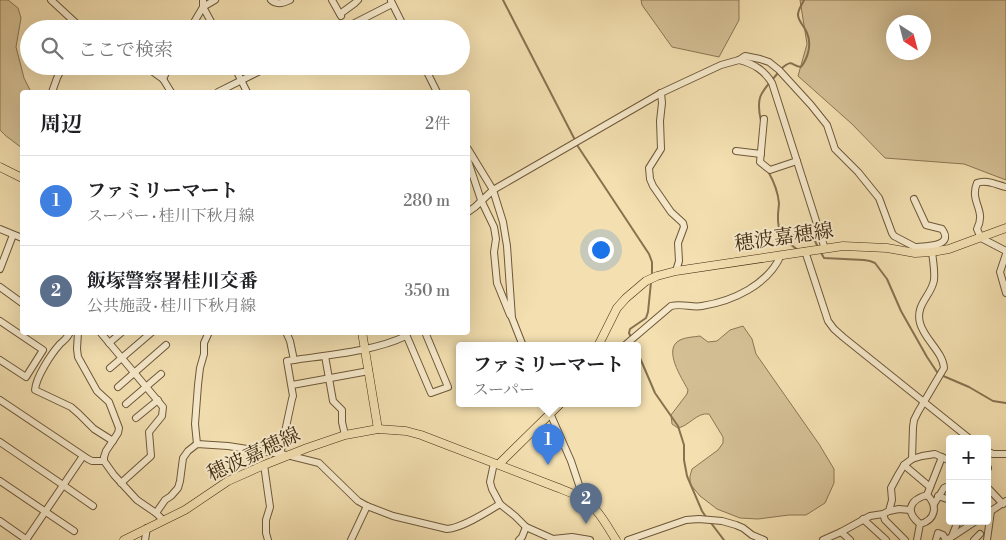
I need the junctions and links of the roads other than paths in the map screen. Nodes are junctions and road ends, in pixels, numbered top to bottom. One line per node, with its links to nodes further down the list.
1 (51, 0): 9 (street)
2 (215, 0): 8 (street)
3 (272, 0): 4 (street)
4 (290, 0)
5 (332, 0): 6 (street)
6 (358, 0)
7 (391, 2): 12 (street); 13 (street)
8 (203, 3): 10 (street); 11 (street)
9 (72, 20)
10 (194, 20)
11 (211, 20)
12 (360, 20)
13 (400, 20)
14 (739, 60): 28 (street); 34 (street); 49 (street)
15 (58, 75): 23 (street)
16 (158, 75): 21 (street)
17 (164, 75): 21 (street)
18 (239, 75): 22 (street)
19 (253, 75): 22 (street)
20 (428, 75): 27 (street)
21 (162, 78): 24 (street)
22 (242, 81): 25 (street); 26 (street)
23 (53, 90)
24 (167, 90)
25 (222, 90)
26 (247, 90)
27 (436, 90)
28 (661, 93): 39 (street); 55 (street)
29 (764, 119): 32 (street)
30 (736, 151): 32 (street)
31 (470, 152): 33 (street)
32 (761, 154): 34 (street)
33 (472, 156): 39 (street)
34 (797, 161): 48 (street)
35 (0, 167): 37 (main road)
36 (470, 167): 41 (street)
37 (20, 177)
38 (1006, 187): 47 (street)
39 (493, 190): 41 (street); 59 (street)
40 (914, 199): 49 (street)
41 (481, 200): 42 (street); 59 (street)
42 (470, 210)
43 (1006, 228): 47 (main road, 穂波嘉穂線)
44 (0, 230): 45 (street)
45 (13, 235): 46 (street); 54 (street)
46 (20, 237)
47 (981, 238): 51 (main road, 穂波嘉穂線); 52 (street)
48 (825, 249): 49 (main road, 穂波嘉穂線); 50 (main road, 穂波嘉穂線)
49 (915, 250): 51 (main road, 穂波嘉穂線)
50 (805, 251): 53 (main road, 穂波嘉穂線); 98 (street)
51 (932, 252): 98 (street)
52 (1006, 253): 57 (street)
53 (781, 255): 55 (main road, 穂波嘉穂線); 76 (street)
54 (0, 269)
55 (676, 271): 75 (main road, 穂波嘉穂線)
56 (0, 287): 58 (street)
57 (1006, 293)
58 (20, 301)
59 (512, 318): 74 (street)
60 (0, 321): 61 (street)
61 (20, 334)
62 (21, 335): 80 (street)
63 (69, 335): 81 (street)
64 (78, 335): 107 (street)
65 (102, 335): 77 (street)
66 (119, 335): 77 (street)
67 (148, 335): 83 (street)
68 (208, 335): 109 (street)
69 (287, 335): 85 (street)
70 (363, 335): 79 (main road)
71 (405, 335): 79 (street)
72 (406, 335): 73 (street)
73 (427, 335)
74 (521, 342)
75 (600, 342)
76 (629, 342)
77 (109, 344): 83 (street)
78 (166, 345): 88 (street)
79 (365, 349): 82 (street); 87 (main road)
80 (43, 350): 81 (street); 90 (street)
81 (52, 355): 92 (street)
82 (325, 356): 85 (street); 91 (street)
83 (121, 358): 86 (street); 88 (street)
84 (0, 360): 90 (street)
85 (294, 360): 93 (street)
86 (110, 368)
87 (369, 371): 91 (street); 104 (main road)
88 (134, 373): 94 (street); 95 (street)
89 (161, 374): 95 (street)
90 (26, 377): 92 (street)
91 (328, 378): 93 (street); 105 (street)
92 (36, 383): 107 (street)
93 (292, 385): 112 (street)
94 (118, 387)
95 (146, 387): 97 (street); 99 (street)
96 (0, 400): 113 (street)
97 (158, 400): 103 (street); 122 (street)
98 (924, 402): 106 (street); 115 (street)
99 (126, 404)
100 (547, 407): 102 (street)
101 (557, 407): 102 (main road)
102 (550, 413): 118 (main road); 130 (street)
103 (136, 418)
104 (378, 429): 105 (main road, 穂波嘉穂線); 118 (main road, 穂波嘉穂線)
105 (345, 435): 112 (main road, 穂波嘉穂線)
106 (965, 435)
107 (113, 441): 117 (street)
108 (0, 442): 123 (street)
109 (197, 444): 112 (street); 140 (street)
110 (991, 453): 111 (street)
111 (1006, 454)
112 (284, 455): 119 (main road, 穂波嘉穂線); 135 (street)
113 (83, 456): 117 (street); 123 (street)
114 (942, 457): 115 (street); 116 (street); 124 (street)
115 (912, 459): 120 (street)
116 (946, 459)
117 (104, 461): 122 (street)
118 (496, 464): 130 (main road, 穂波嘉穂線); 132 (street)
119 (264, 465): 142 (main road, 穂波嘉穂線); 158 (street)
120 (904, 465): 124 (street); 138 (street)
121 (0, 481): 137 (street)
122 (121, 483): 140 (street)
123 (63, 485): 134 (street); 137 (street)
124 (930, 487): 127 (street)
125 (946, 487): 128 (street)
126 (991, 492): 131 (street)
127 (927, 495): 133 (street); 136 (street)
128 (938, 496): 129 (street); 133 (street)
129 (946, 499)
130 (584, 500): 162 (main road)
131 (1004, 503): 139 (street)
132 (500, 504): 135 (street); 148 (street)
133 (934, 504): 144 (street)
134 (92, 506)
135 (367, 506): 159 (street)
136 (910, 510): 138 (street); 144 (street)
137 (45, 512): 150 (street); 155 (street)
138 (886, 512): 141 (street); 168 (street)
139 (991, 512)
140 (156, 513): 142 (street)
141 (863, 519): 151 (street); 167 (street)
142 (164, 520): 149 (main road, 穂波嘉穂線)
143 (0, 521): 155 (street)
144 (920, 524): 169 (street)
145 (956, 525): 154 (street)
146 (970, 525): 154 (street)
147 (988, 525): 172 (street)
148 (526, 527): 160 (street); 161 (street)
149 (147, 528): 156 (main road, 穂波嘉穂線); 157 (street)
150 (74, 530)
151 (841, 532): 165 (street); 166 (street)
152 (980, 534): 171 (street)
153 (644, 538): 163 (street); 164 (street)
154 (948, 539): 170 (street)
155 (27, 540)
156 (124, 540)
157 (146, 540)
158 (268, 540)
159 (351, 540)
160 (519, 540)
161 (590, 540)
162 (616, 540)
163 (628, 540)
164 (764, 540)
165 (823, 540)
166 (850, 540)
167 (886, 540)
168 (905, 540)
169 (917, 540)
170 (936, 540)
171 (974, 540)
172 (987, 540)

